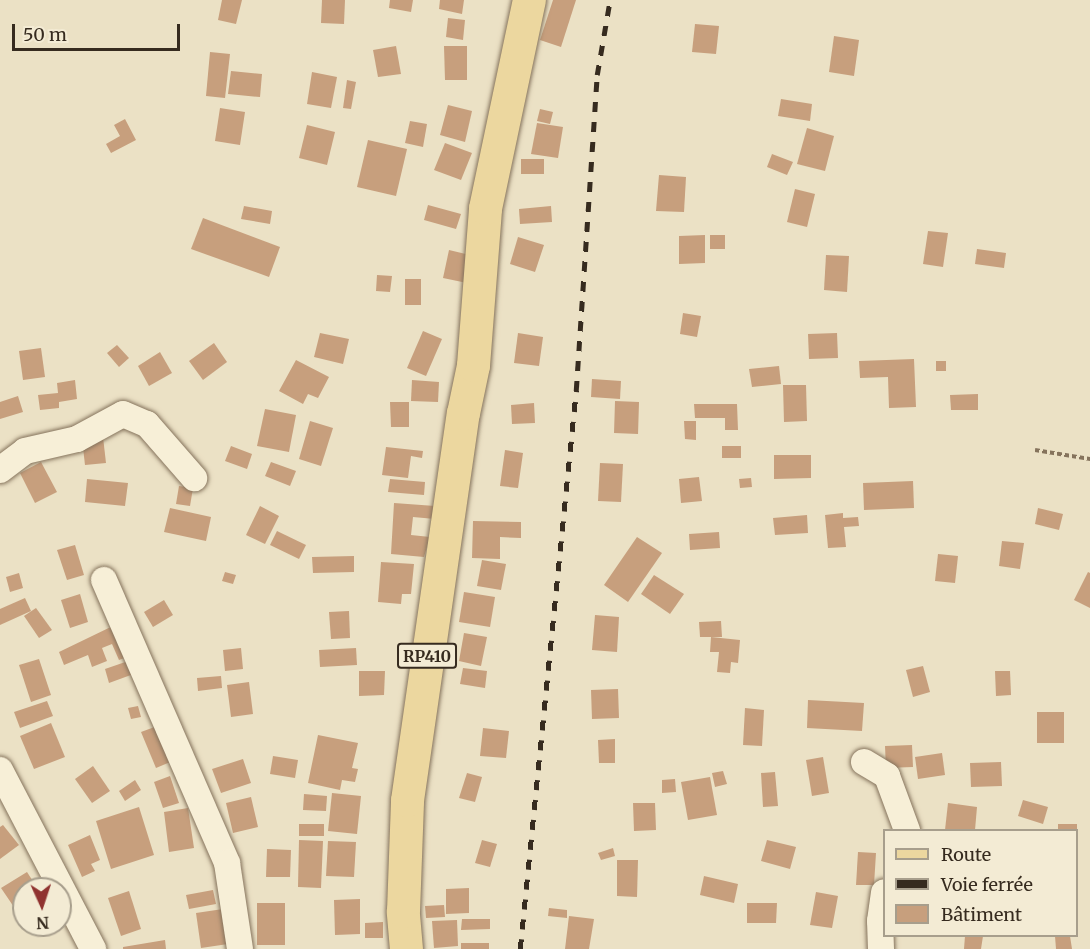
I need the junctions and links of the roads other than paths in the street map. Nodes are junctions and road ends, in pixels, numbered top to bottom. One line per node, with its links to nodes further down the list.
1 (529, 0): 11 (main road, RP410)
2 (0, 470): 3 (street)
3 (194, 478)
4 (104, 580): 10 (street)
5 (864, 762): 7 (street)
6 (0, 770): 9 (street)
7 (906, 829)
8 (883, 904): 12 (street)
9 (93, 949)
10 (240, 949)
11 (406, 949)
12 (881, 949)

